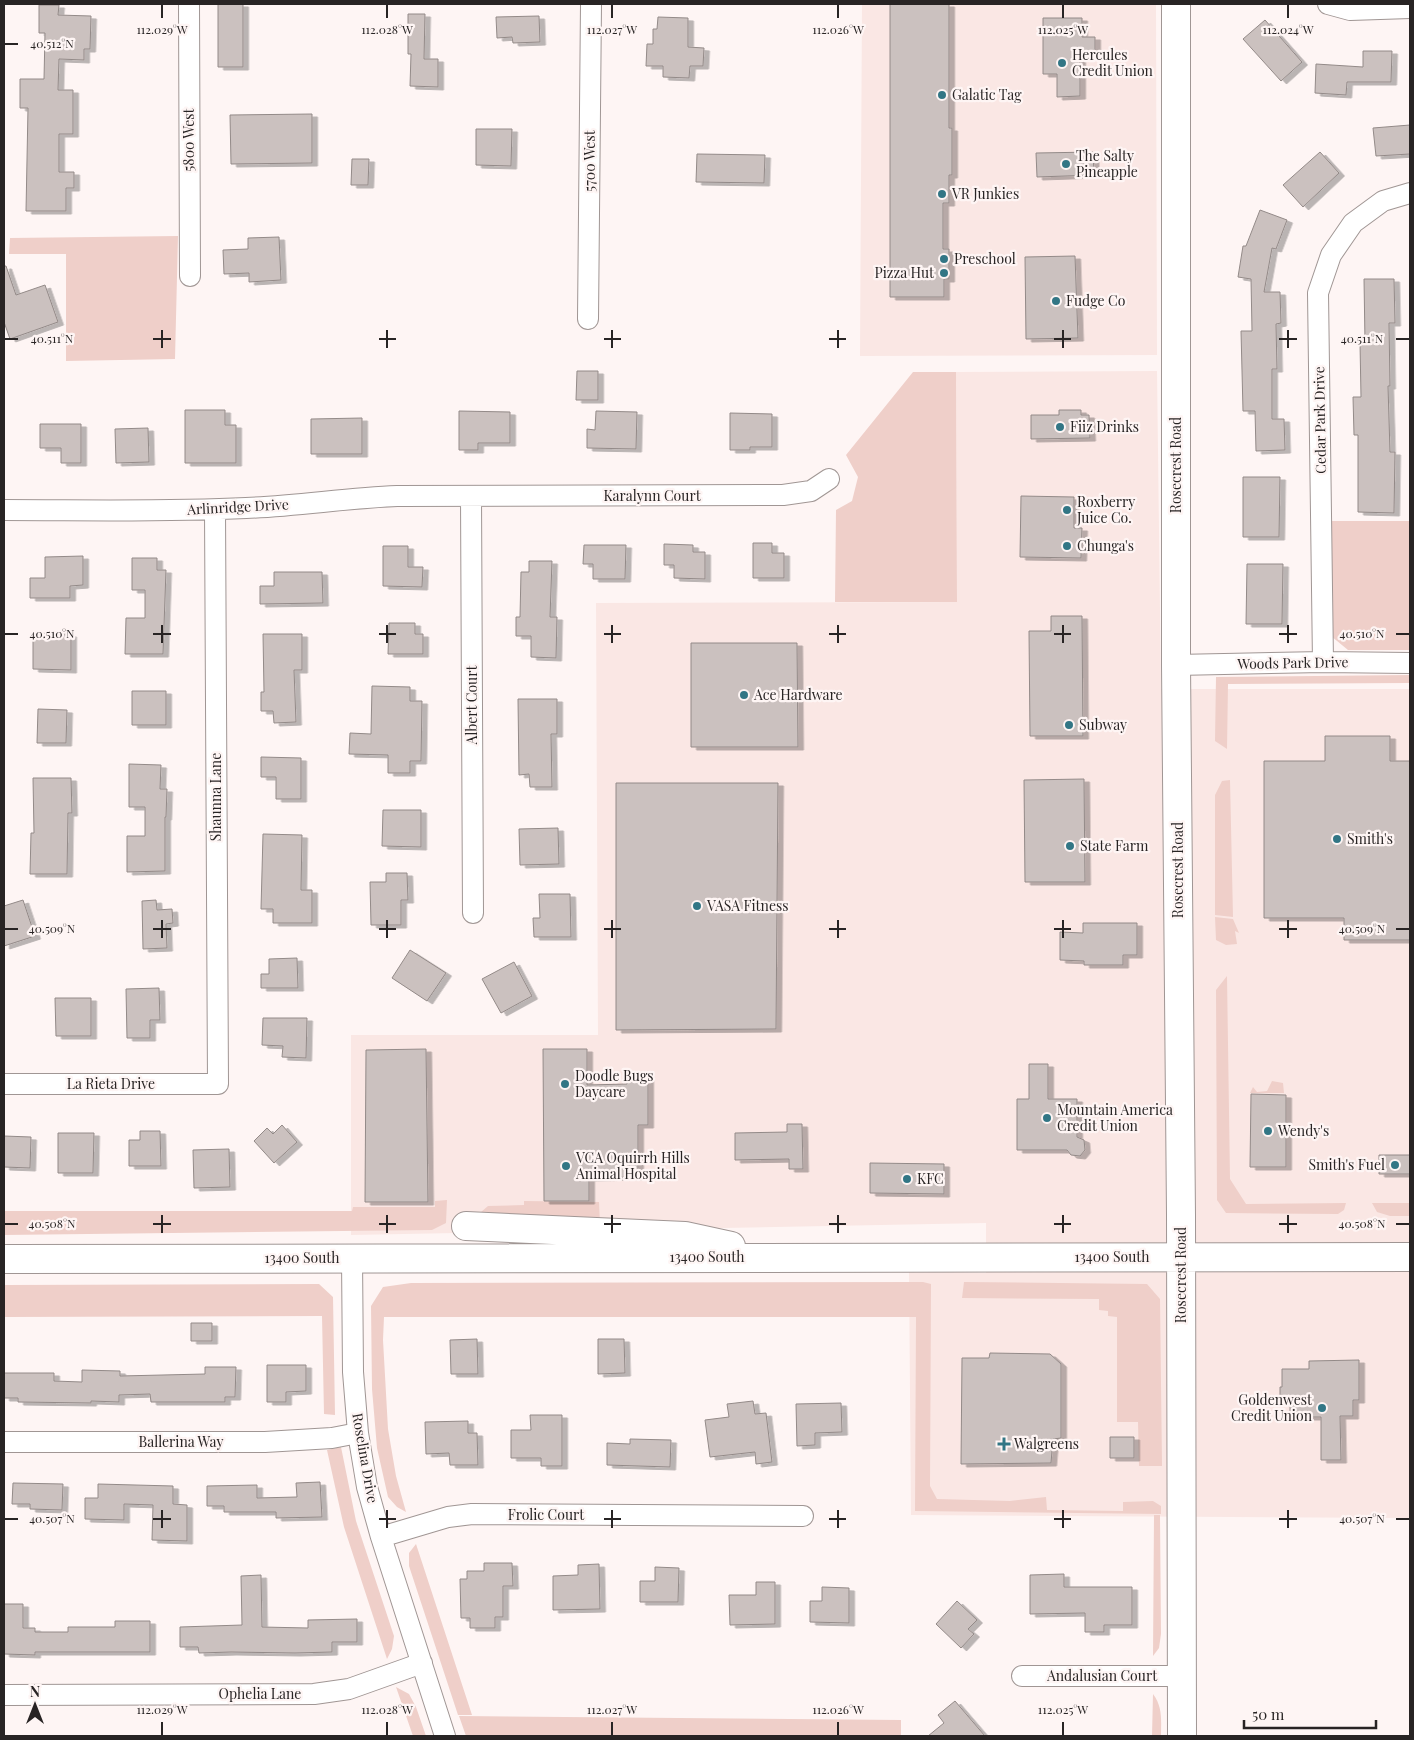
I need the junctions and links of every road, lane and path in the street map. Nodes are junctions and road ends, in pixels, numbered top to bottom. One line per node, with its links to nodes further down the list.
1 (189, 4): 7 (street, 5800 West)
2 (591, 4): 8 (street, 5700 West)
3 (1176, 4): 15 (main road, Rosecrest Road)
4 (1328, 4): 5 (street)
5 (1410, 8)
6 (1410, 193): 13 (street, Cedar Park Drive)
7 (190, 276)
8 (588, 319)
9 (829, 479): 10 (street, Karalynn Court)
10 (471, 496): 12 (street, Arlinridge Drive); 16 (street, Albert Court)
11 (4, 510): 12 (street, Arlinridge Drive)
12 (215, 510): 18 (street, Shaunna Lane)
13 (1322, 662): 14 (street, Woods Park Drive); 15 (street, Woods Park Drive)
14 (1410, 663)
15 (1176, 665): 20 (main road, Rosecrest Road)
16 (473, 913)
17 (4, 1084): 18 (street, La Rieta Drive)
18 (218, 1084)
19 (466, 1226): 21 (main road)
20 (1181, 1256): 21 (main road, 13400 South); 22 (main road, 13400 South); 31 (main road, Rosecrest Road)
21 (784, 1257): 23 (main road, 13400 South)
22 (1410, 1257)
23 (352, 1258): 24 (main road, 13400 South); 25 (street, Roselina Drive)
24 (4, 1259)
25 (358, 1433): 26 (street, Ballerina Way); 28 (street, Roselina Drive)
26 (4, 1442)
27 (803, 1516): 28 (street, Frolic Court)
28 (381, 1537): 29 (street, Roselina Drive)
29 (422, 1664): 32 (street, Ophelia Lane); 33 (street, Roselina Drive)
30 (1022, 1676): 31 (street, Andalusian Court)
31 (1182, 1676): 34 (main road, Rosecrest Road)
32 (4, 1695)
33 (446, 1736)
34 (1182, 1736)

